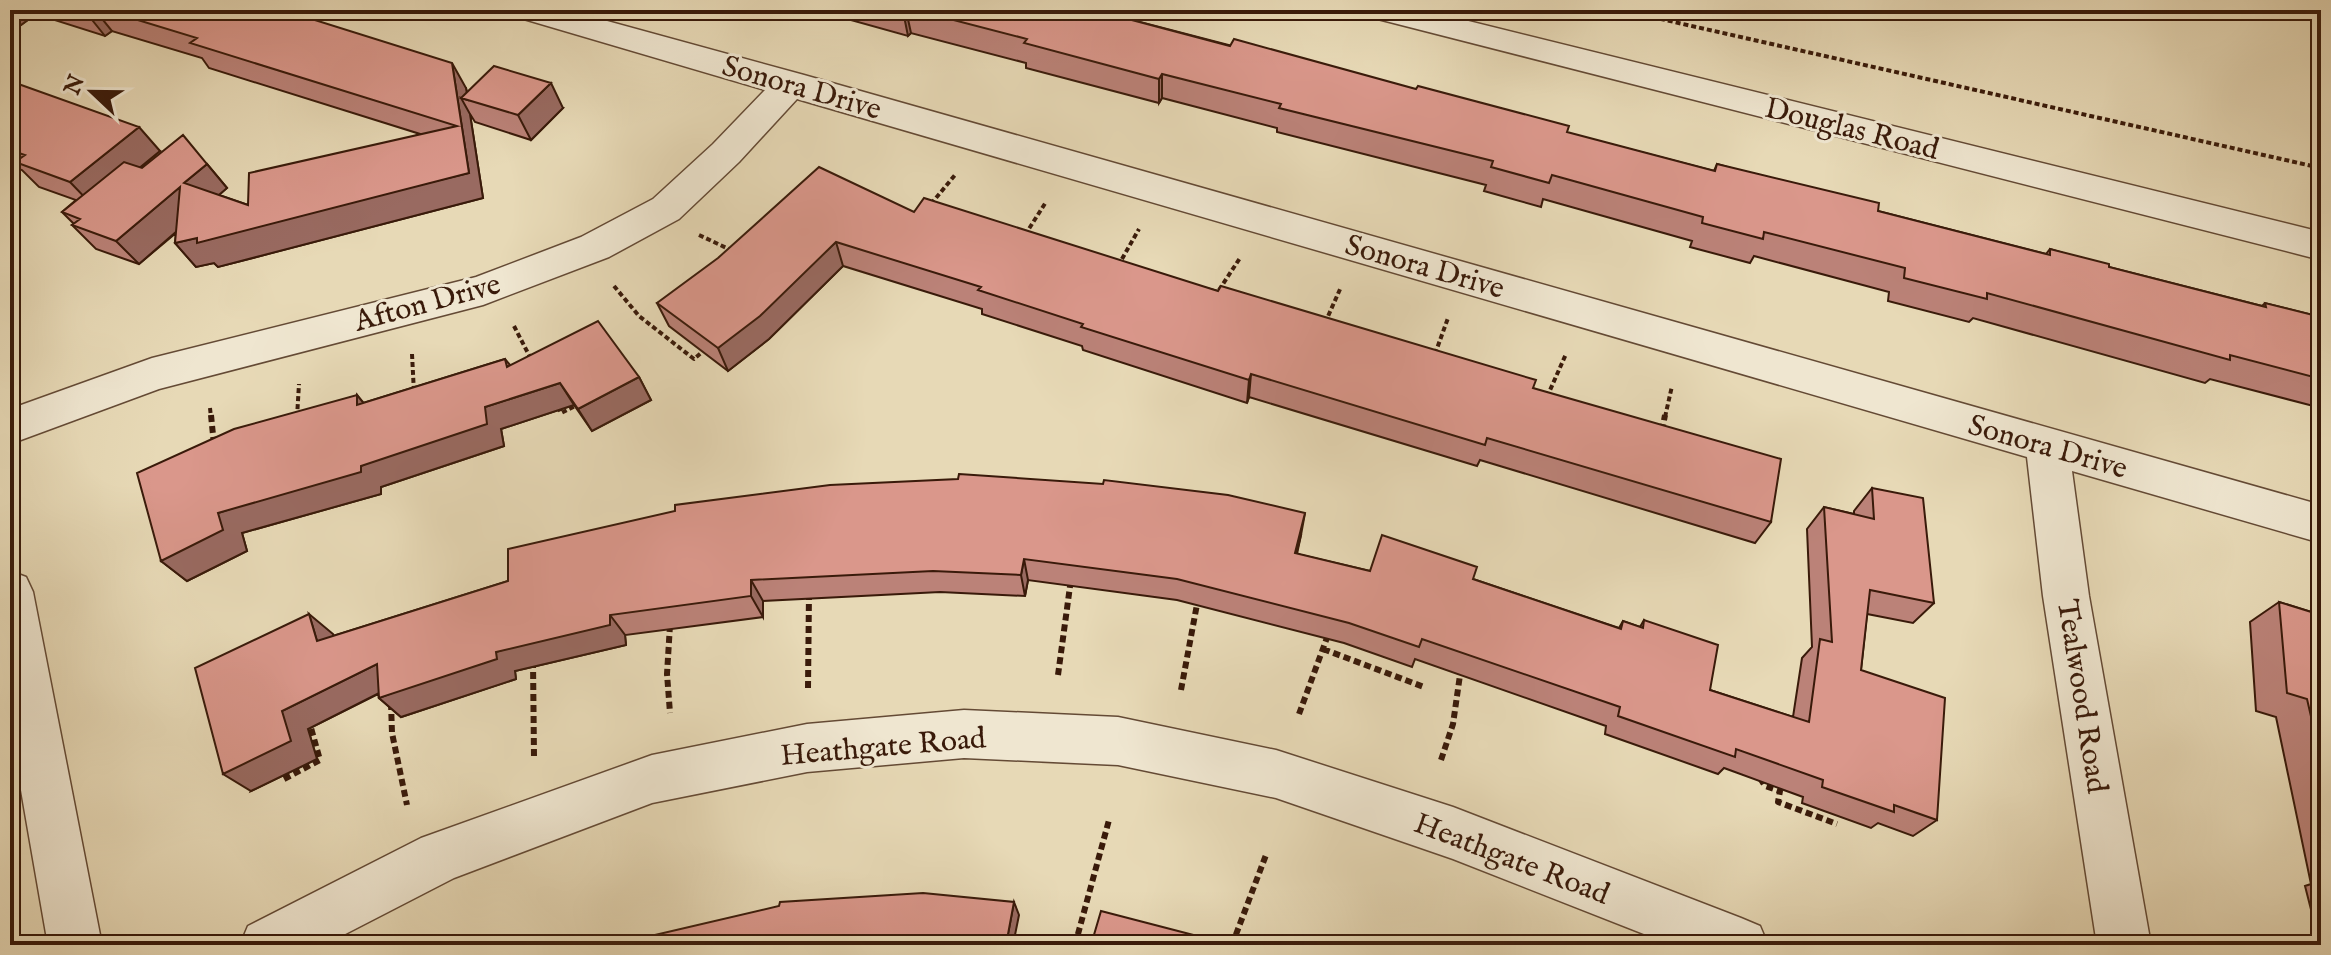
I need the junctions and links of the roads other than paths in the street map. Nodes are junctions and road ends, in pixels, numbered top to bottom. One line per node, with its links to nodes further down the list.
1 (529, 10): 3 (street, Sonora Drive)
2 (1382, 10): 4 (street, Douglas Road)
3 (792, 83): 5 (street, Afton Drive); 6 (street, Sonora Drive)
4 (2321, 246)
5 (10, 427)
6 (2047, 446): 7 (street, Sonora Drive); 12 (street, Tealwood Road)
7 (2321, 524)
8 (10, 592): 9 (street)
9 (75, 945)
10 (267, 945): 11 (street, Heathgate Road)
11 (1741, 945)
12 (2124, 945)

